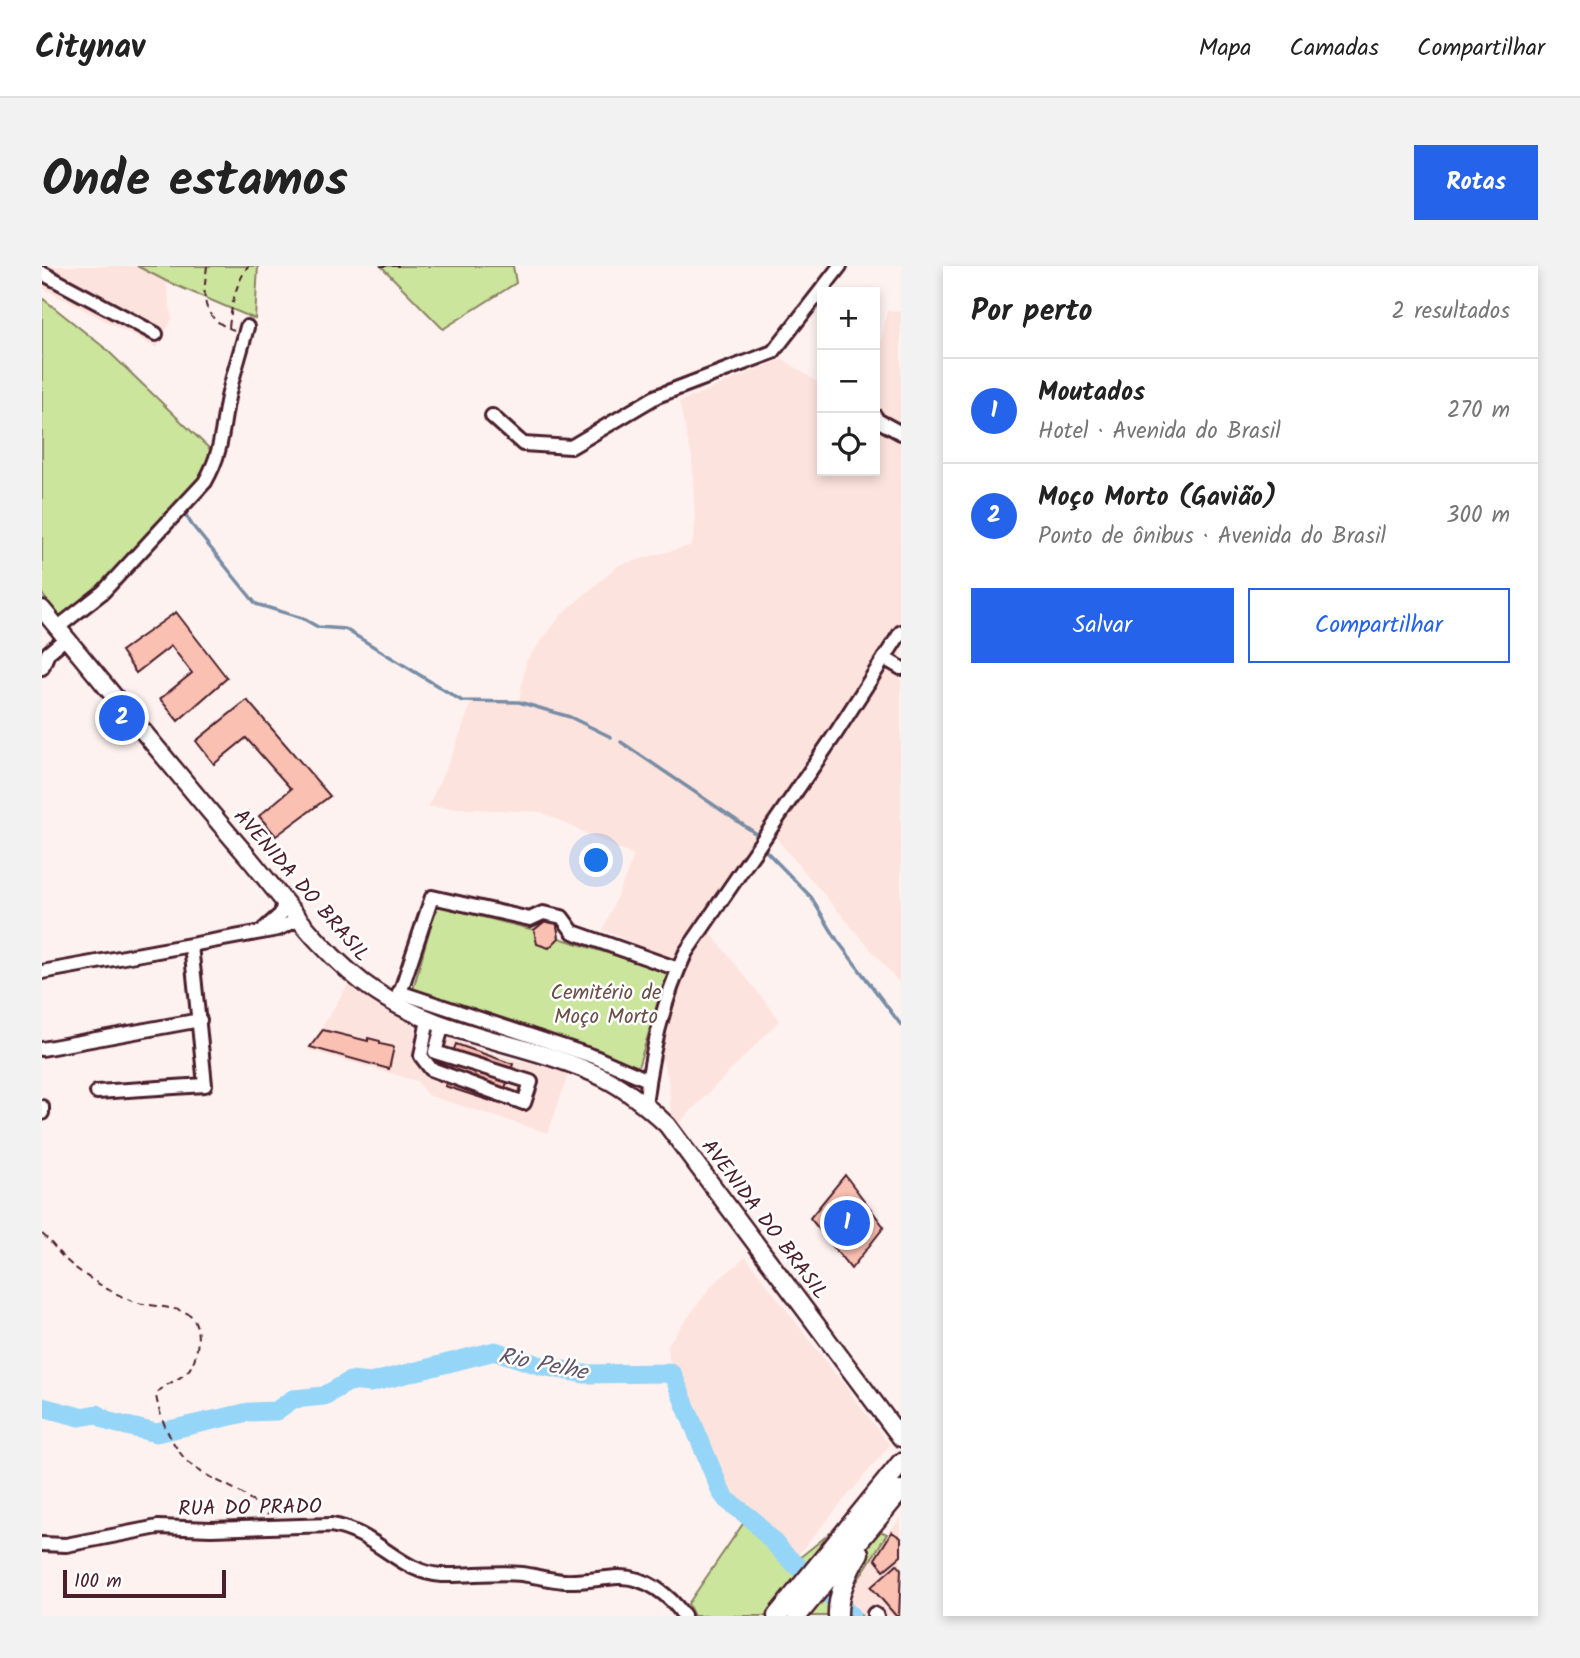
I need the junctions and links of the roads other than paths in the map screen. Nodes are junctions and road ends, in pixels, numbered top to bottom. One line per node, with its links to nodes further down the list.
1 (840, 266): 5 (street)
2 (42, 273): 4 (street)
3 (246, 330): 10 (street)
4 (156, 334)
5 (492, 416)
6 (880, 422): 7 (street)
7 (901, 433)
8 (42, 609): 10 (main road, AVENIDA DO BRASIL)
9 (901, 632): 11 (street)
10 (62, 633): 12 (street); 14 (main road, AVENIDA DO BRASIL)
11 (884, 658): 13 (street); 18 (street)
12 (42, 668)
13 (901, 668)
14 (284, 901): 15 (main road, AVENIDA DO BRASIL); 16 (street)
15 (299, 919): 16 (street); 20 (main road, AVENIDA DO BRASIL)
16 (261, 931): 17 (street)
17 (191, 946): 19 (street); 21 (street)
18 (678, 969): 20 (street); 24 (street)
19 (42, 972)
20 (398, 998): 22 (main road, AVENIDA DO BRASIL); 24 (street)
21 (200, 1020): 23 (street); 25 (street)
22 (436, 1021): 22 (street); 26 (main road, AVENIDA DO BRASIL)
23 (42, 1049)
24 (648, 1080): 26 (street)
25 (97, 1092)
26 (645, 1105): 29 (main road, AVENIDA DO BRASIL)
27 (42, 1107): 28 (street)
28 (42, 1113)
29 (901, 1438)
30 (901, 1463): 35 (highway)
31 (901, 1490): 32 (highway)
32 (882, 1514): 36 (highway); 37 (highway)
33 (42, 1544): 34 (street, RUA DO PRADO)
34 (684, 1616)
35 (777, 1616)
36 (797, 1616)
37 (838, 1616)

